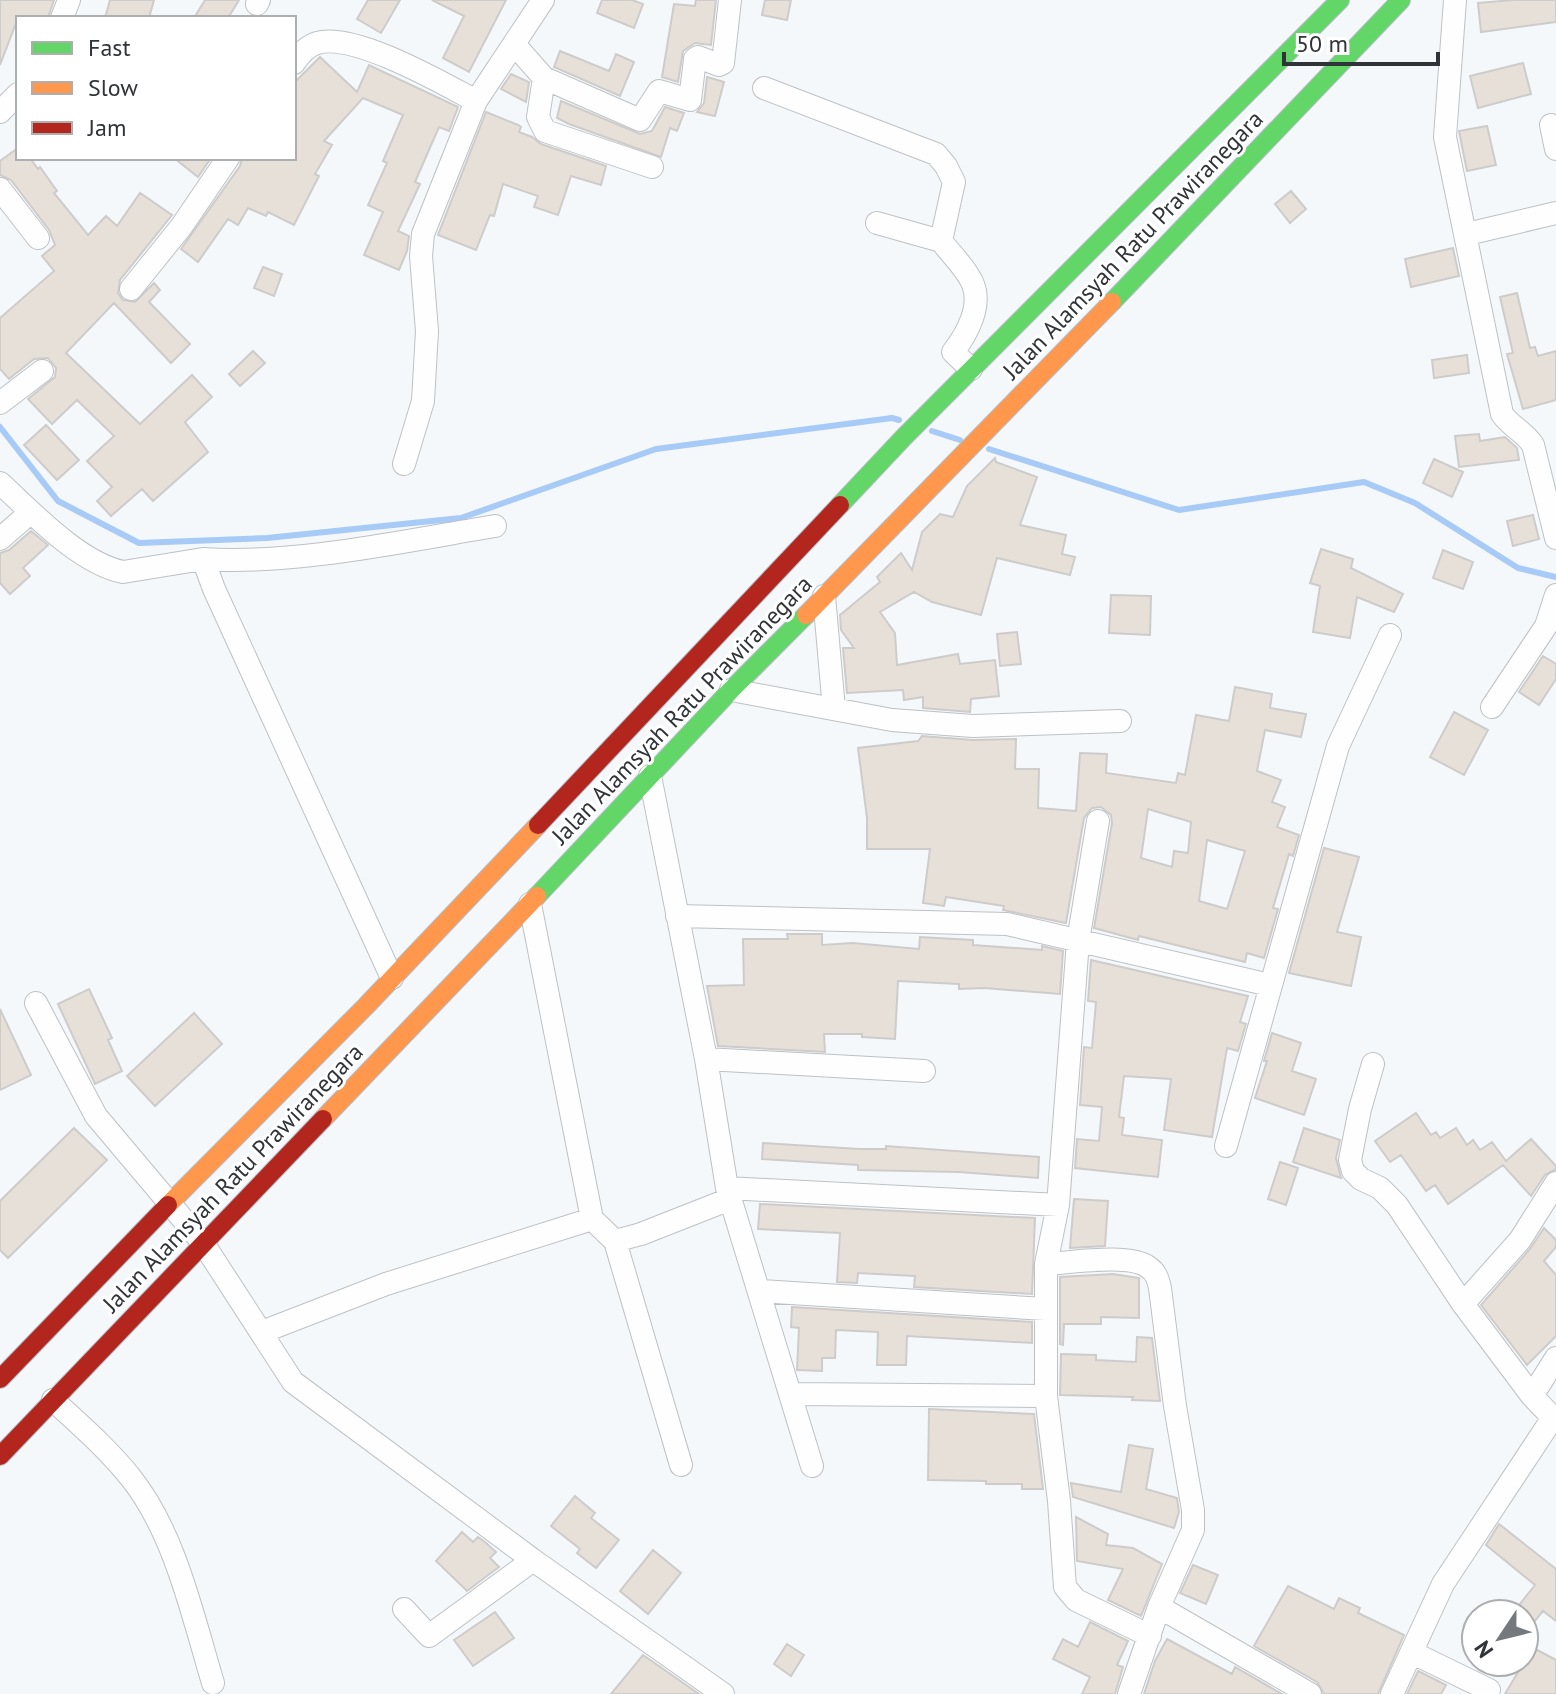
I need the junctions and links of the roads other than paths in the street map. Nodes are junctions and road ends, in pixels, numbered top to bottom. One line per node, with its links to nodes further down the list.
1 (543, 0): 6 (street)
2 (730, 0): 8 (street)
3 (1340, 0): 24 (highway, Jalan Alamsyah Ratu Prawiranegara)
4 (1401, 0): 34 (highway, Jalan Alamsyah Ratu Prawiranegara)
5 (1456, 0): 20 (street)
6 (514, 44): 8 (street); 11 (street)
7 (296, 60): 11 (street)
8 (544, 78): 16 (street)
9 (764, 88): 22 (street)
10 (16, 96): 12 (street)
11 (476, 101): 27 (street)
12 (0, 112)
13 (1551, 125): 14 (street)
14 (1556, 149)
15 (227, 160): 23 (street)
16 (652, 167)
17 (0, 189): 21 (street)
18 (1556, 213): 20 (street)
19 (877, 223): 22 (street)
20 (1467, 234): 31 (street)
21 (38, 238)
22 (941, 241): 24 (street)
23 (131, 289)
24 (971, 369): 46 (highway, Jalan Alamsyah Ratu Prawiranegara)
25 (42, 371): 26 (street)
26 (0, 403)
27 (404, 464)
28 (0, 483): 29 (street)
29 (31, 512): 32 (street); 33 (street)
30 (495, 526): 33 (street)
31 (1556, 538)
32 (0, 539)
33 (203, 559): 46 (street)
34 (824, 596): 37 (highway, Jalan Alamsyah Ratu Prawiranegara); 39 (street)
35 (1556, 596): 38 (street)
36 (1390, 635): 47 (street)
37 (731, 690): 39 (street); 41 (highway, Jalan Alamsyah Ratu Prawiranegara)
38 (1492, 707)
39 (834, 709): 40 (street)
40 (1120, 721)
41 (650, 776): 43 (highway, Jalan Alamsyah Ratu Prawiranegara); 44 (street)
42 (1098, 821): 45 (street)
43 (530, 904): 57 (street); 59 (highway, Jalan Alamsyah Ratu Prawiranegara)
44 (677, 916): 45 (street); 49 (street)
45 (1078, 941): 47 (street); 56 (street)
46 (392, 978): 55 (highway, Jalan Alamsyah Ratu Prawiranegara)
47 (1270, 985): 52 (street)
48 (36, 1003): 55 (street)
49 (706, 1059): 51 (street); 54 (street)
50 (1373, 1064): 62 (street)
51 (924, 1071)
52 (1226, 1146)
53 (1556, 1183): 62 (street)
54 (728, 1194): 56 (street); 58 (street); 61 (street)
55 (168, 1204): 59 (street); 66 (highway, Jalan Alamsyah Ratu Prawiranegara)
56 (1058, 1205): 60 (street)
57 (592, 1219): 58 (street); 64 (street)
58 (615, 1241): 73 (street)
59 (203, 1243): 64 (street); 70 (highway, Jalan Alamsyah Ratu Prawiranegara)
60 (1046, 1264): 63 (street); 76 (street)
61 (760, 1291): 63 (street); 67 (street)
62 (1463, 1304): 69 (street)
63 (1045, 1309): 68 (street)
64 (262, 1332): 75 (street)
65 (1556, 1358): 69 (street)
66 (0, 1379)
67 (790, 1394): 68 (street); 74 (street)
68 (1046, 1396): 78 (street)
69 (1532, 1396): 71 (street)
70 (53, 1400): 72 (highway, Jalan Alamsyah Ratu Prawiranegara); 80 (street)
71 (1554, 1420): 79 (street)
72 (0, 1456)
73 (681, 1465)
74 (812, 1466)
75 (533, 1560): 77 (street); 82 (street)
76 (1159, 1607): 78 (street); 84 (street)
77 (404, 1609)
78 (1150, 1636): 83 (street)
79 (1413, 1653): 81 (street); 85 (street)
80 (213, 1683)
81 (1489, 1690)
82 (714, 1691)
83 (1129, 1694)
84 (1310, 1694)
85 (1392, 1694)

